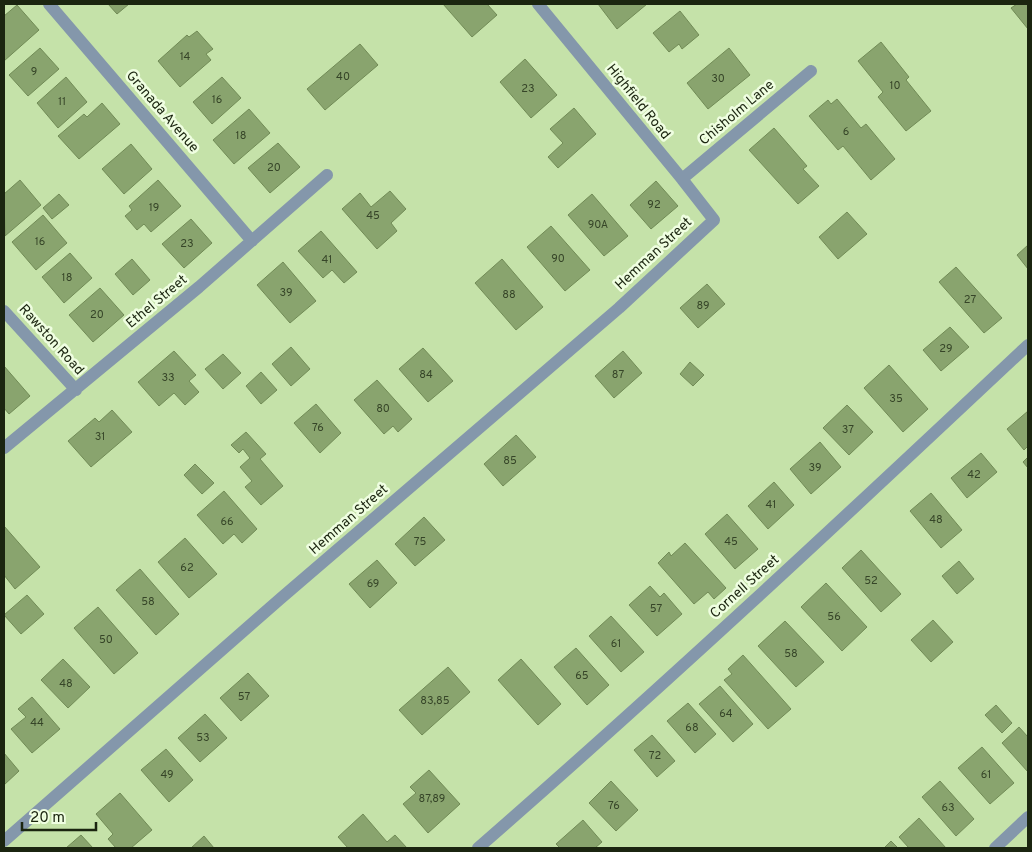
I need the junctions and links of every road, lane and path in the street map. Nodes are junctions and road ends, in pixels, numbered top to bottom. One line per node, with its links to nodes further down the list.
1 (49, 4): 7 (street, Granada Avenue)
2 (538, 4): 5 (street, Highfield Road)
3 (811, 71): 5 (street, Chisholm Lane)
4 (326, 175): 7 (street, Ethel Street)
5 (682, 179): 6 (street, Highfield Road)
6 (714, 220): 13 (street, Hemman Street)
7 (252, 240): 10 (street, Ethel Street)
8 (4, 311): 10 (street, Rawston Road)
9 (1028, 345): 14 (street, Cornell Street)
10 (76, 390): 11 (street, Ethel Street)
11 (4, 448)
12 (1028, 817): 15 (street)
13 (4, 841)
14 (478, 848)
15 (995, 848)

